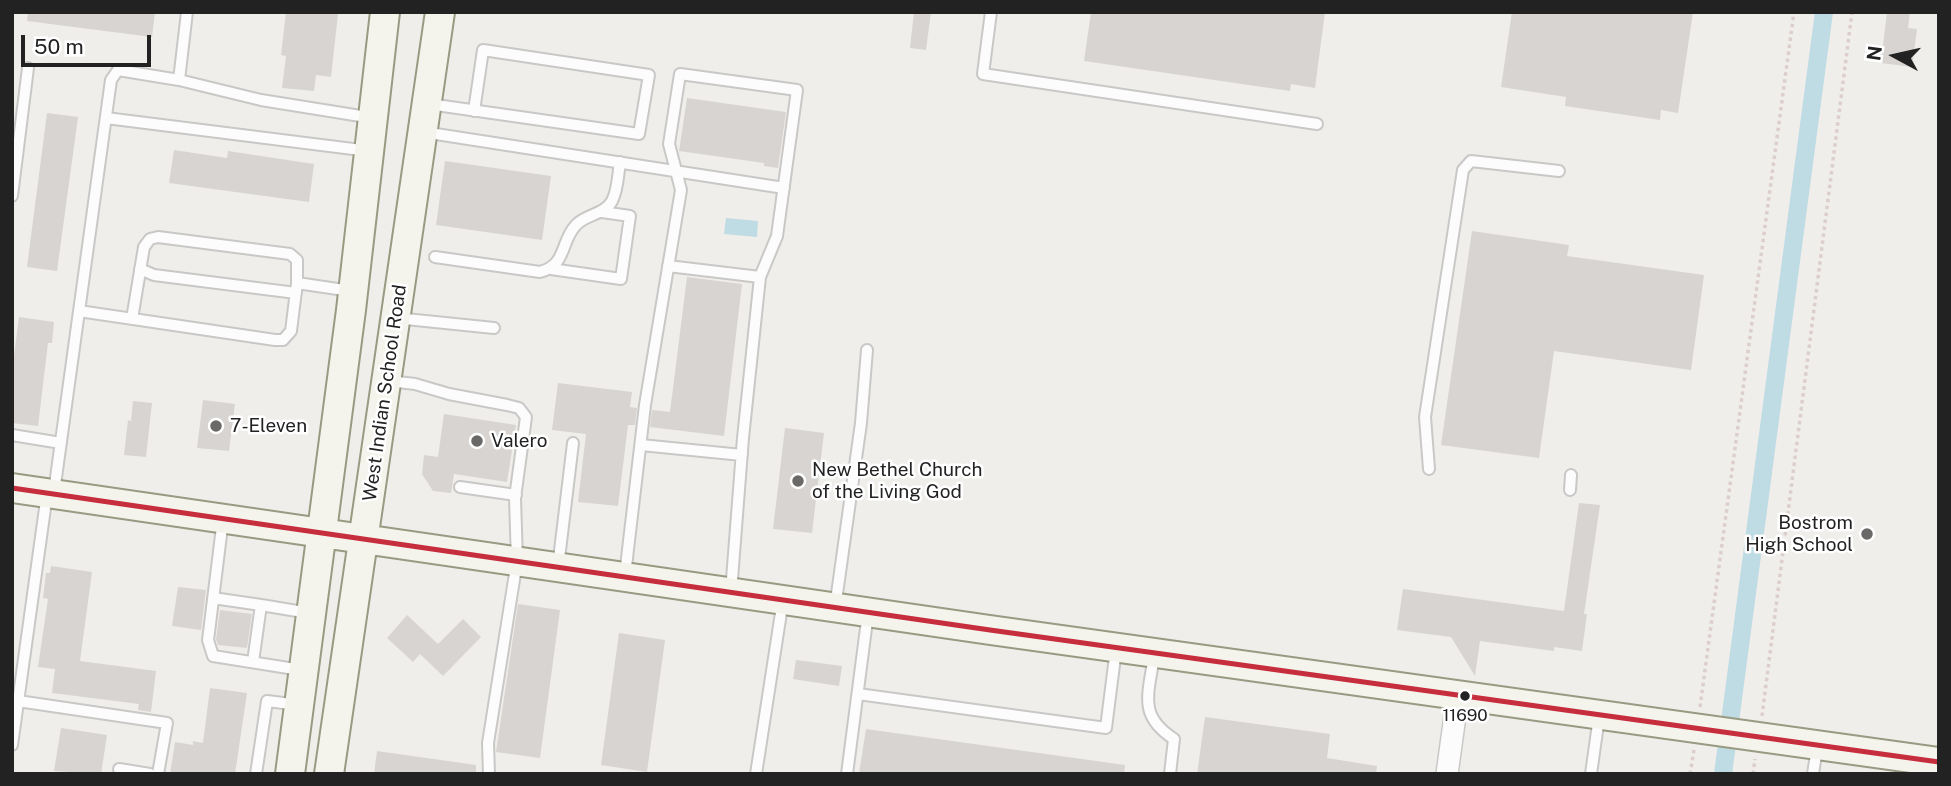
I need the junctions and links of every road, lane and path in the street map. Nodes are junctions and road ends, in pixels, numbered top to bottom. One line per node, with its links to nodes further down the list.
1 (187, 12): 8 (lane)
2 (384, 12): 12 (main road)
3 (440, 12): 9 (main road, West Indian School Road)
4 (991, 12): 13 (lane)
5 (1794, 12): 66 (path)
6 (1852, 12): 70 (path)
7 (28, 68): 20 (lane)
8 (178, 80): 11 (lane); 12 (lane)
9 (426, 104): 10 (lane); 14 (main road, West Indian School Road)
10 (474, 111): 10 (lane)
11 (106, 118): 15 (lane); 29 (lane)
12 (373, 118): 15 (main road)
13 (1317, 124)
14 (423, 132): 16 (lane); 30 (main road, West Indian School Road)
15 (369, 151): 28 (main road)
16 (620, 162): 17 (lane); 21 (lane)
17 (677, 170): 19 (lane); 19 (lane); 23 (lane)
18 (1559, 171): 40 (lane)
19 (784, 188): 26 (lane)
20 (12, 196)
21 (602, 212): 25 (lane); 25 (lane)
22 (435, 257): 25 (lane)
23 (668, 266): 26 (lane); 38 (lane)
24 (140, 269): 27 (lane); 27 (lane); 31 (lane)
25 (551, 269)
26 (760, 277): 39 (lane)
27 (296, 288): 28 (lane); 31 (lane)
28 (353, 291): 48 (main road)
29 (79, 312): 31 (lane); 36 (lane)
30 (396, 318): 32 (lane); 34 (main road, West Indian School Road)
31 (132, 319)
32 (494, 328)
33 (867, 350): 57 (lane)
34 (386, 381): 46 (lane); 49 (main road, West Indian School Road)
35 (12, 435): 36 (lane)
36 (61, 443): 45 (lane)
37 (573, 443): 51 (lane)
38 (641, 444): 39 (lane); 52 (lane)
39 (742, 455): 53 (lane)
40 (1429, 469)
41 (1571, 475): 44 (lane)
42 (12, 488): 45 (main road)
43 (460, 488): 46 (lane)
44 (1570, 490)
45 (51, 494): 47 (main road); 67 (lane)
46 (516, 495): 50 (lane)
47 (223, 519): 48 (main road); 54 (lane)
48 (322, 534): 49 (main road); 58 (main road)
49 (364, 539): 50 (main road); 80 (main road, West Indian School Road)
50 (517, 561): 51 (main road); 81 (lane)
51 (558, 567): 52 (main road)
52 (624, 577): 53 (main road)
53 (731, 592): 55 (main road)
54 (213, 598): 56 (lane); 62 (lane)
55 (783, 600): 57 (main road); 82 (lane)
56 (261, 605): 58 (lane); 62 (lane)
57 (835, 608): 59 (main road)
58 (312, 613): 63 (main road)
59 (868, 613): 60 (main road); 64 (lane)
60 (1116, 648): 61 (main road); 64 (lane)
61 (1154, 652): 65 (main road); 84 (lane)
62 (253, 662): 63 (lane)
63 (304, 671): 68 (main road)
64 (858, 694): 83 (lane)
65 (1458, 694): 69 (main road); 85 (street)
66 (1701, 700)
67 (18, 701): 71 (lane); 77 (lane)
68 (299, 705): 78 (lane); 79 (main road)
69 (1599, 714): 70 (main road); 86 (lane)
70 (1753, 735): 72 (main road)
71 (12, 744)
72 (1818, 745): 74 (main road); 88 (lane)
73 (1693, 754): 87 (path)
74 (1939, 762)
75 (119, 769): 76 (lane)
76 (150, 774)
77 (158, 774)
78 (256, 774)
79 (290, 774)
80 (329, 774)
81 (489, 774)
82 (756, 774)
83 (847, 774)
84 (1170, 774)
85 (1447, 774)
86 (1591, 774)
87 (1690, 774)
88 (1813, 774)

